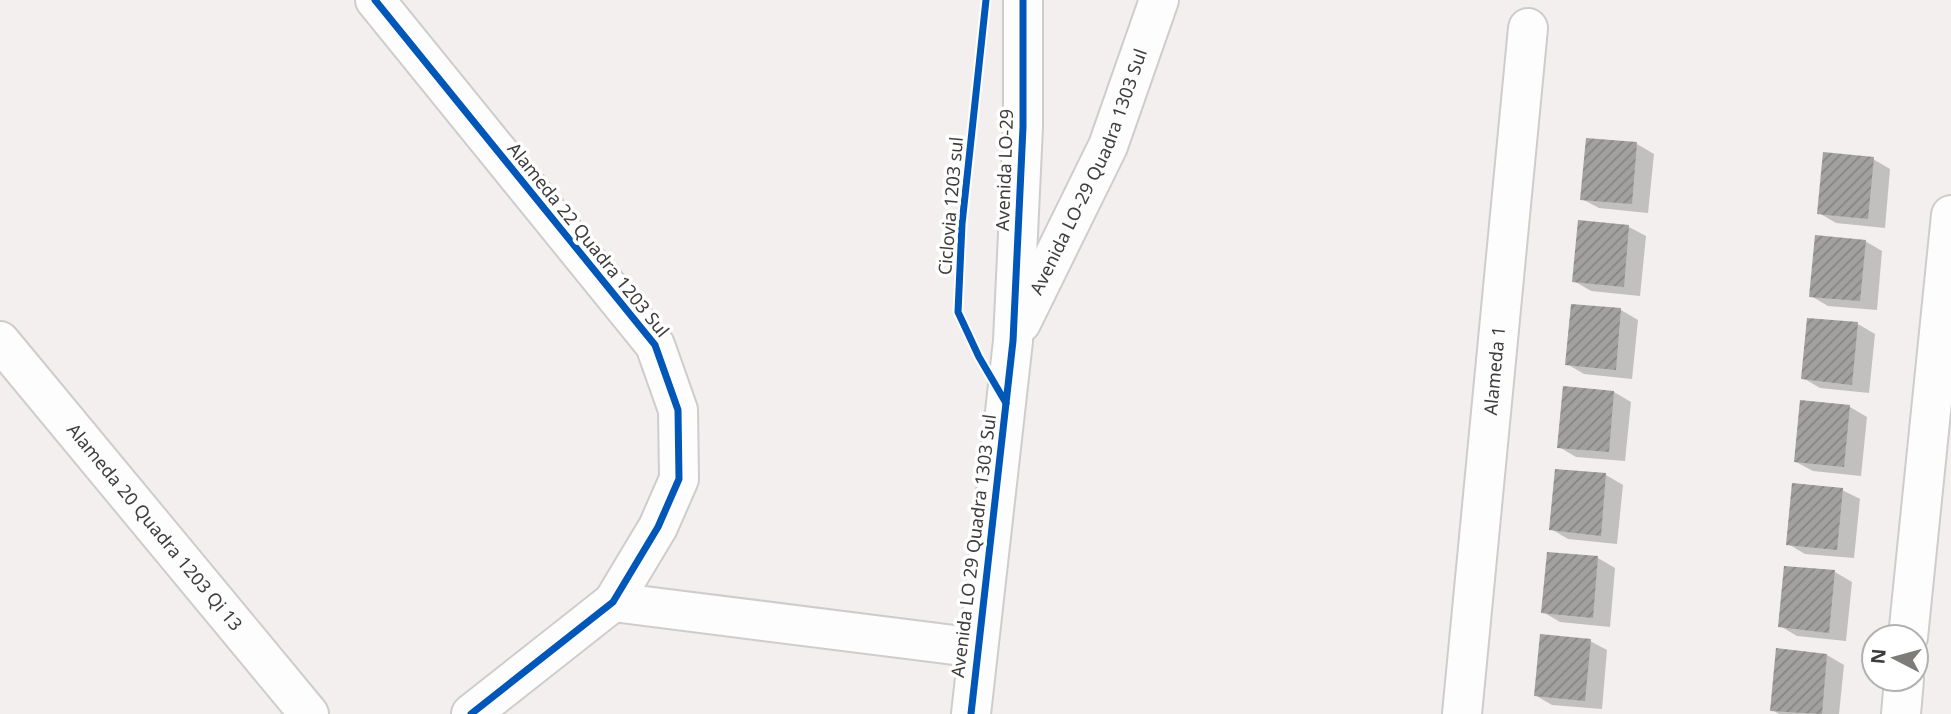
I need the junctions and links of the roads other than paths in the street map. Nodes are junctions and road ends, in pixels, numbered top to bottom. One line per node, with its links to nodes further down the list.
1 (375, 0): 8 (street, Alameda 22 Quadra 1203 Sul)
2 (1023, 0): 7 (street, Avenida LO-29)
3 (1159, 0): 7 (street, Avenida LO-29 Quadra 1303 Sul)
4 (1528, 28): 15 (street, Alameda 1)
5 (1951, 215): 9 (street)
6 (0, 341): 12 (street, Alameda 20 Quadra 1203 Qi 13)
7 (1013, 341): 10 (street, Avenida LO 29 Quadra 1303 Sul)
8 (613, 602): 10 (street); 13 (street, Alameda 22 Quadra 1203 Sul)
9 (1909, 623)
10 (978, 648): 14 (street, Avenida LO 29 Quadra 1303 Sul)
11 (1903, 693): 16 (street)
12 (309, 714)
13 (471, 714)
14 (971, 714)
15 (1462, 714)
16 (1901, 714)

